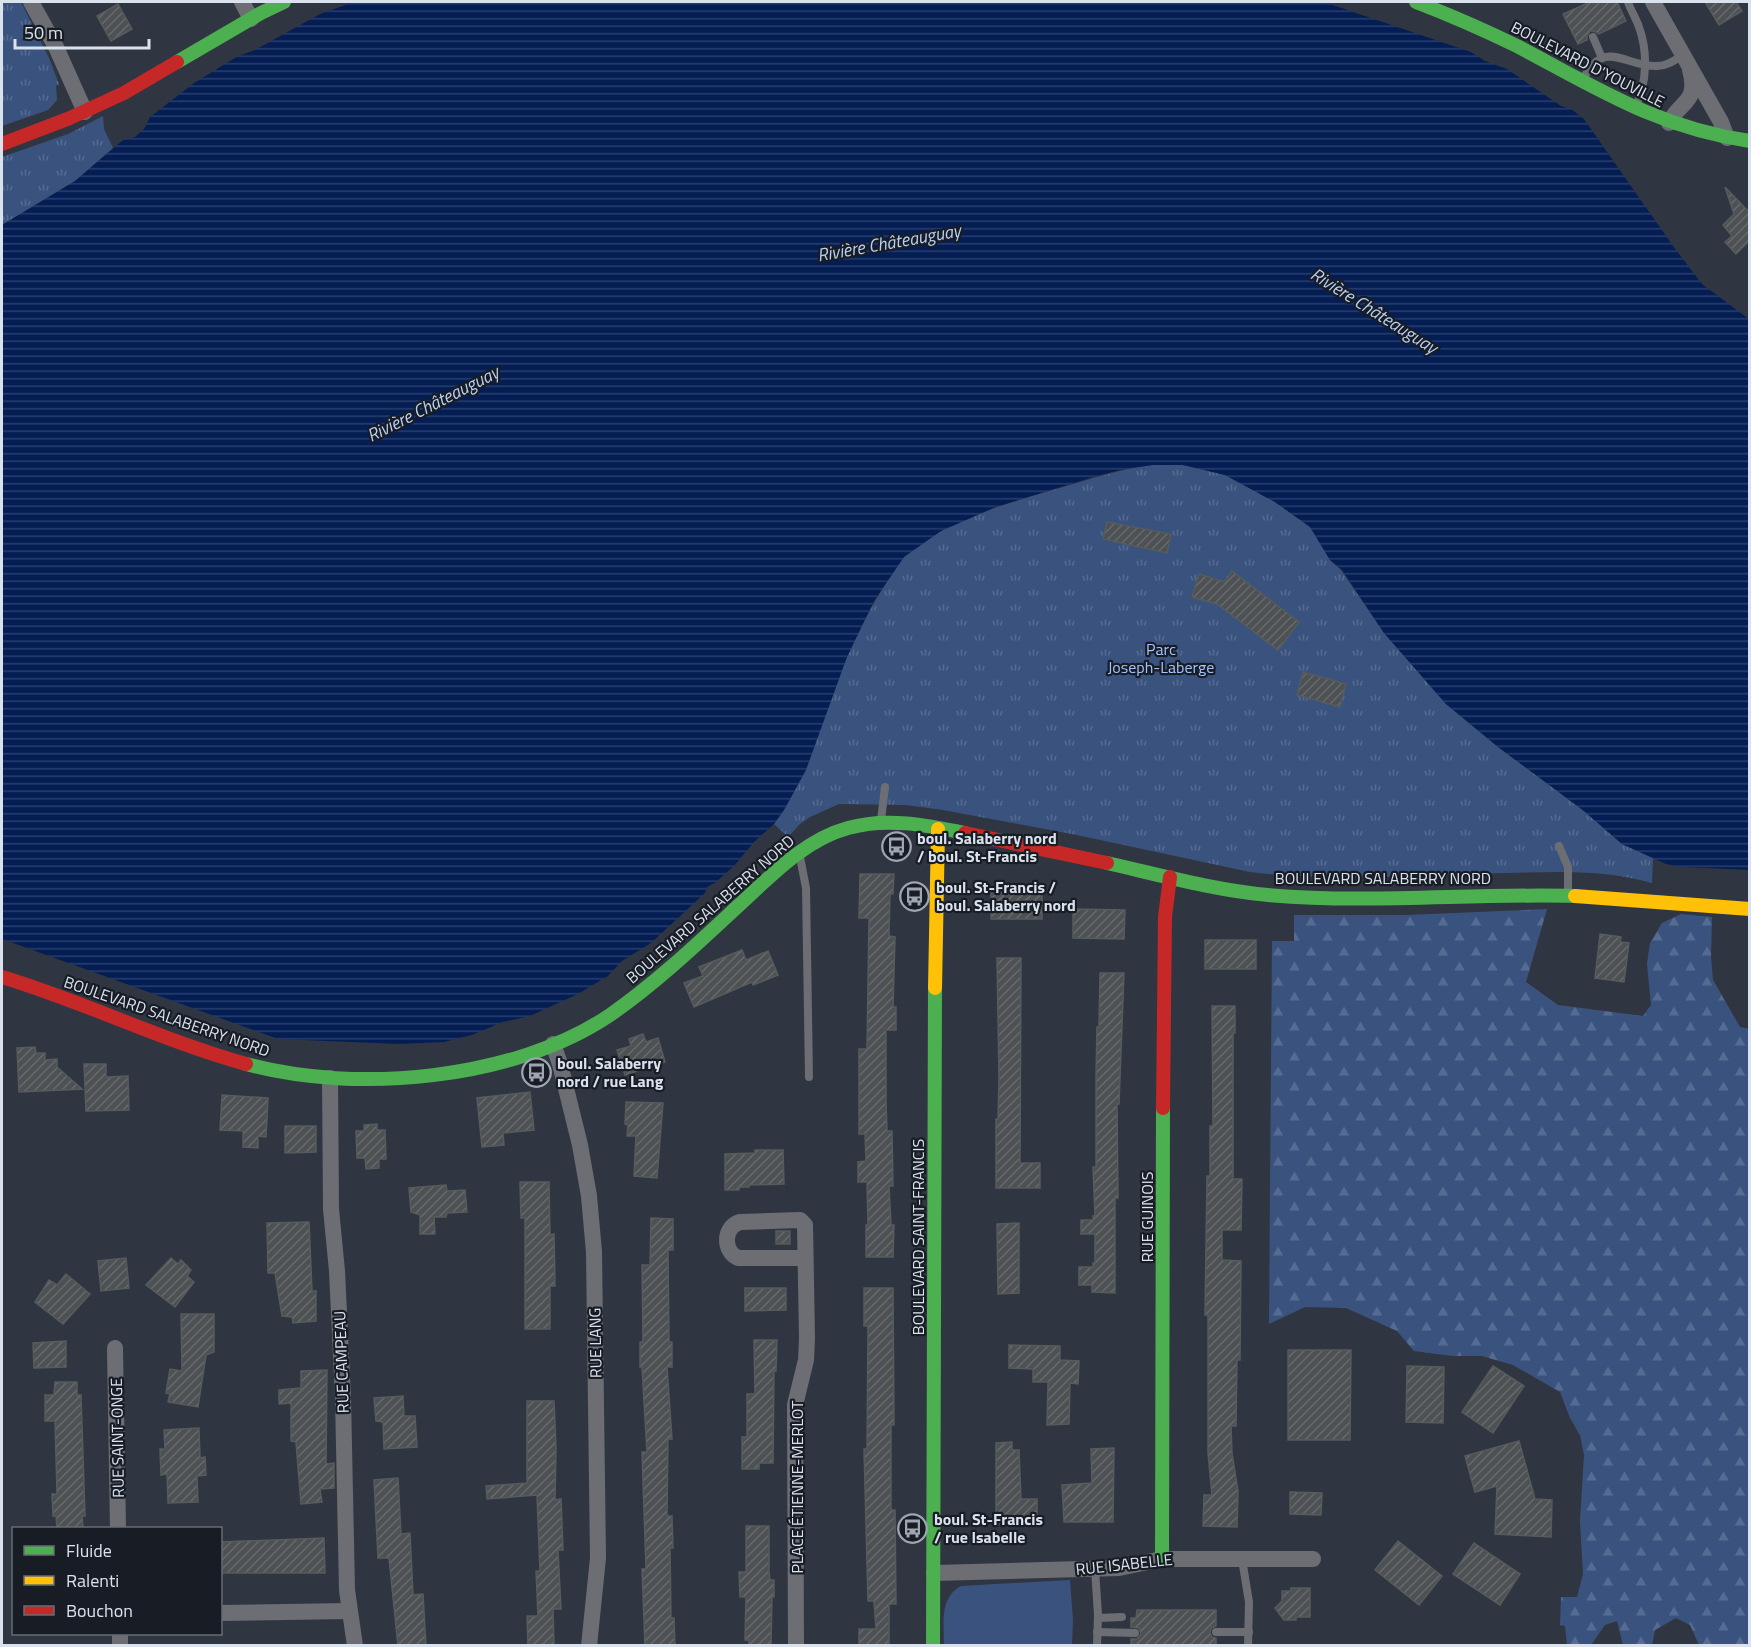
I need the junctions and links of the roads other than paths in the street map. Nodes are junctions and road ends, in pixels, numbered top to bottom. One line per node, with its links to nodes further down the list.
1 (32, 2): 14 (street)
2 (242, 2): 7 (street)
3 (284, 2): 7 (street)
4 (1416, 2): 12 (street, BOULEVARD D'YOUVILLE)
5 (1628, 2): 11 (lane)
6 (1653, 2): 10 (street)
7 (251, 19): 14 (street)
8 (1593, 37): 9 (lane)
9 (1602, 57): 11 (lane); 12 (lane)
10 (1685, 60): 11 (lane); 15 (street); 16 (street)
11 (1644, 64): 13 (lane)
12 (1581, 82): 13 (street, BOULEVARD D'YOUVILLE)
13 (1634, 109): 15 (street, BOULEVARD D'YOUVILLE)
14 (85, 112): 18 (street)
15 (1669, 123): 16 (street, BOULEVARD D'YOUVILLE)
16 (1727, 138): 17 (street, BOULEVARD D'YOUVILLE)
17 (1749, 141)
18 (2, 144)
19 (885, 788): 20 (lane)
20 (881, 823): 21 (street, BOULEVARD SALABERRY NORD); 23 (street, BOULEVARD SALABERRY NORD)
21 (938, 829): 24 (street, BOULEVARD SALABERRY NORD); 38 (street, BOULEVARD SAINT-FRANCIS)
22 (1559, 846): 25 (lane)
23 (799, 854): 28 (street, BOULEVARD SALABERRY NORD); 29 (lane)
24 (1170, 877): 25 (street, BOULEVARD SALABERRY NORD); 34 (street, RUE GUINOIS)
25 (1568, 896): 26 (street, BOULEVARD SALABERRY NORD)
26 (1749, 909)
27 (2, 977): 30 (street, BOULEVARD SALABERRY NORD)
28 (553, 1044): 30 (street, BOULEVARD SALABERRY NORD); 48 (street, RUE LANG)
29 (809, 1077)
30 (330, 1078): 39 (street, RUE CAMPEAU)
31 (805, 1258): 31 (street, PLACE ÉTIENNE-MERLOT); 49 (street, PLACE ÉTIENNE-MERLOT)
32 (115, 1348): 33 (street, RUE SAINT-ONGE)
33 (118, 1527)
34 (1162, 1559): 35 (street, RUE ISABELLE); 37 (street, RUE ISABELLE)
35 (1242, 1559): 36 (street, RUE ISABELLE); 45 (lane)
36 (1313, 1559)
37 (1095, 1569): 38 (street, RUE ISABELLE); 42 (lane)
38 (934, 1573): 50 (street, BOULEVARD SAINT-FRANCIS)
39 (349, 1611): 40 (street); 47 (street, RUE CAMPEAU)
40 (222, 1613)
41 (1122, 1617): 42 (lane)
42 (1098, 1618): 43 (lane)
43 (1097, 1632): 46 (lane); 51 (lane)
44 (1216, 1632): 45 (lane)
45 (1249, 1632): 52 (lane)
46 (1135, 1633)
47 (355, 1646)
48 (589, 1646)
49 (796, 1646)
50 (933, 1646)
51 (1097, 1646)
52 (1248, 1646)

